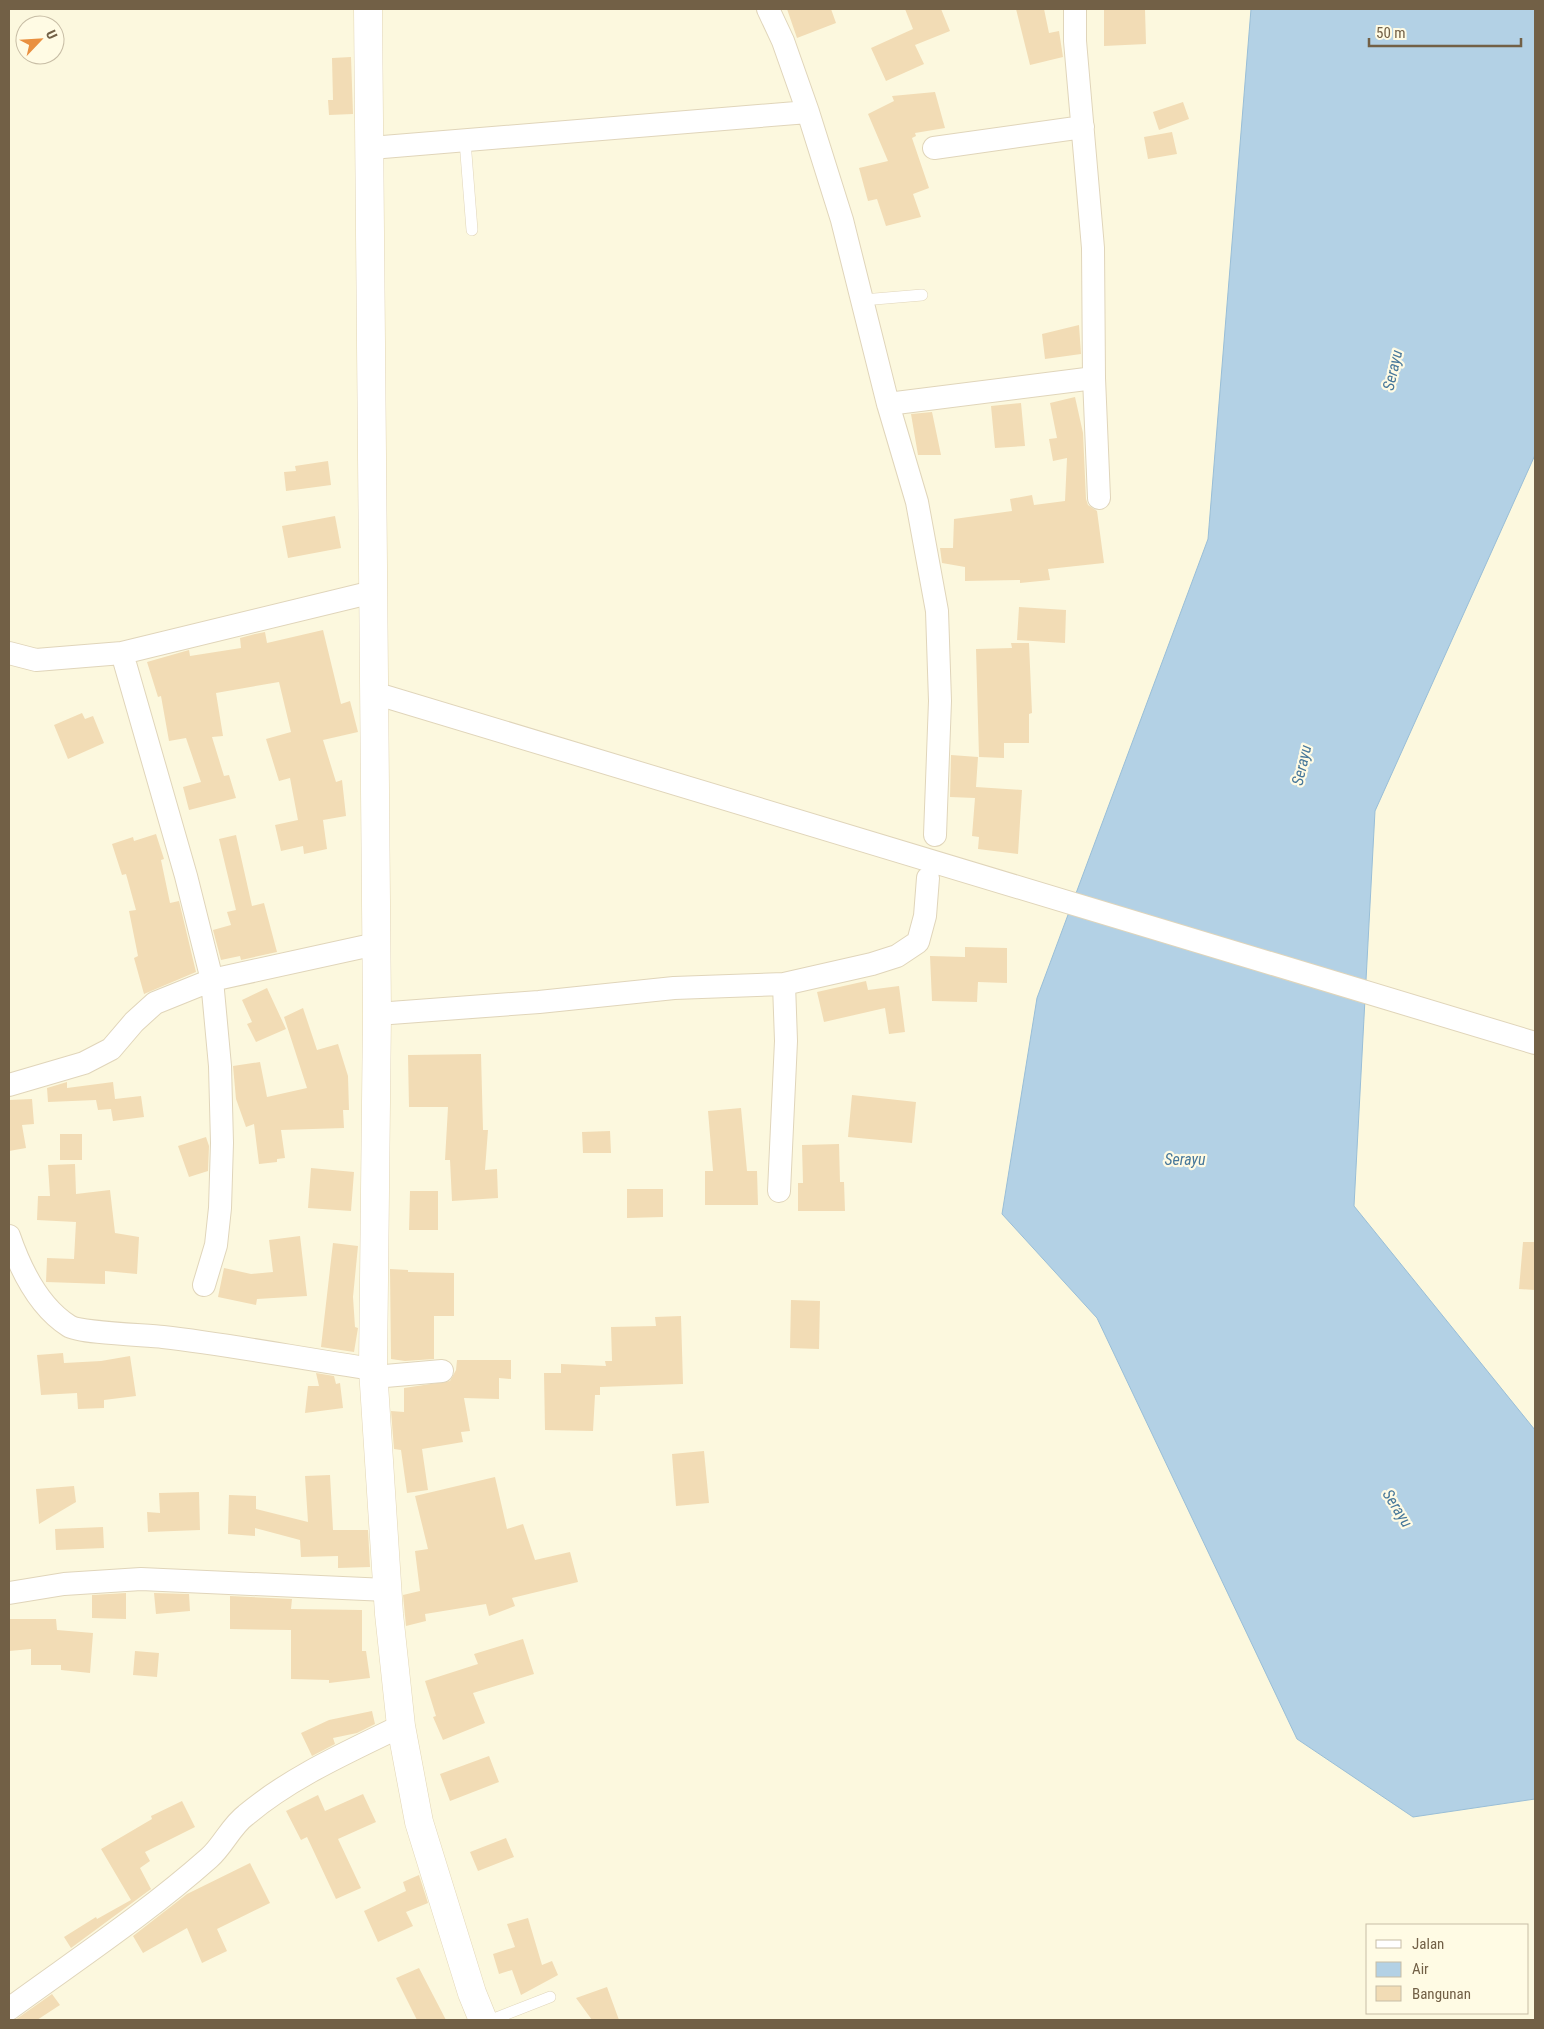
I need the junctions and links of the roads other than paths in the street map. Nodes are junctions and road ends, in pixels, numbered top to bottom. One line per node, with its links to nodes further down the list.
1 (368, 9): 7 (main road)
2 (768, 9): 4 (street)
3 (1075, 9): 5 (street)
4 (808, 112): 6 (street); 11 (street)
5 (1083, 127): 8 (street); 12 (street)
6 (464, 141): 7 (street); 9 (lane)
7 (371, 148): 15 (main road)
8 (934, 148)
9 (472, 230)
10 (922, 295): 11 (lane)
11 (863, 300): 13 (street)
12 (1094, 378): 13 (street); 14 (street)
13 (888, 404): 19 (street)
14 (1100, 498)
15 (373, 592): 17 (street); 18 (main road)
16 (9, 653): 17 (street)
17 (122, 653): 22 (street)
18 (374, 693): 21 (main road); 25 (street)
19 (935, 835)
20 (928, 878): 23 (street)
21 (376, 944): 22 (street); 24 (main road)
22 (212, 980): 26 (street); 29 (street)
23 (784, 984): 24 (street); 27 (street)
24 (377, 1014): 31 (main road)
25 (1535, 1043)
26 (9, 1085)
27 (779, 1191)
28 (9, 1236): 31 (street)
29 (204, 1285)
30 (442, 1371): 31 (street)
31 (374, 1373): 32 (main road)
32 (387, 1590): 33 (street); 34 (main road)
33 (9, 1593)
34 (400, 1726): 36 (street); 37 (main road)
35 (550, 1997): 38 (lane)
36 (9, 2009)
37 (483, 2020)
38 (491, 2020)

